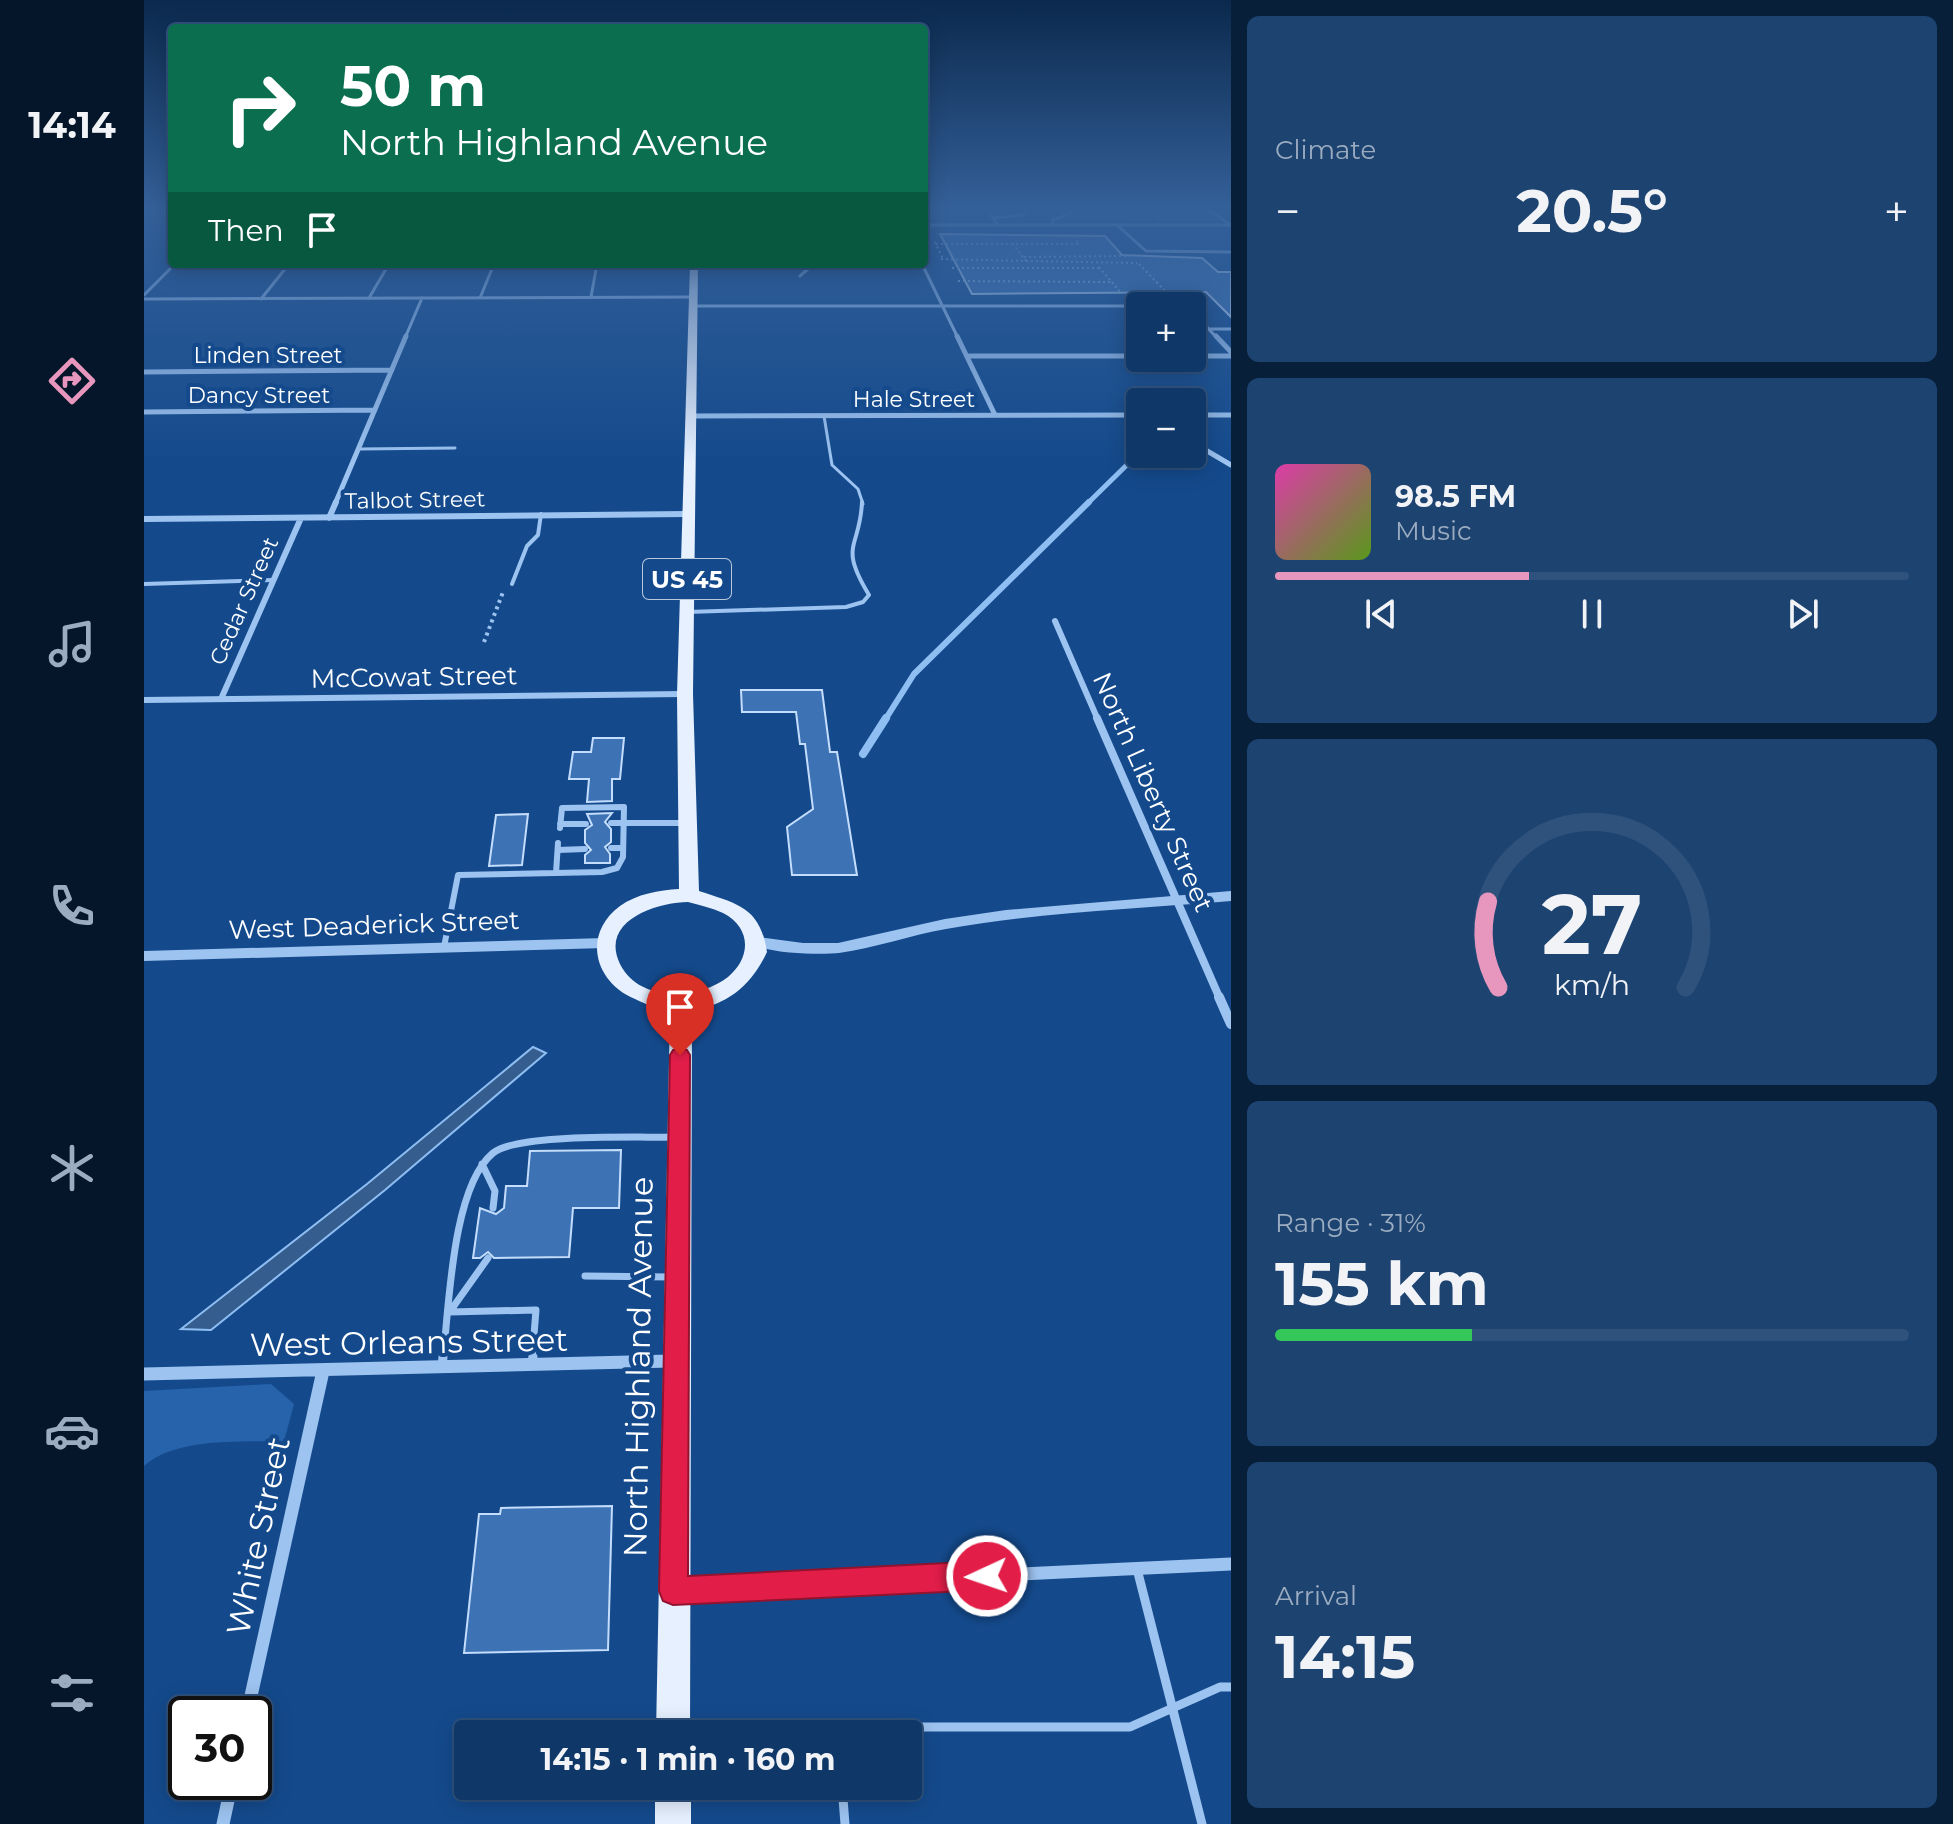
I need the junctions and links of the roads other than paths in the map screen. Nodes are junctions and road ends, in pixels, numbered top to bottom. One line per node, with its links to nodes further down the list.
1 (266, 293): 12 (street)
2 (372, 293): 9 (lane)
3 (482, 293): 11 (street)
4 (592, 293): 8 (lane)
5 (692, 293): 13 (main road, US 45)
6 (936, 293): 15 (street)
7 (144, 297): 12 (street)
8 (591, 297): 11 (street); 13 (street)
9 (369, 298): 10 (street); 12 (street)
10 (422, 298): 11 (street); 23 (street)
11 (480, 298)
12 (261, 299)
13 (692, 301): 15 (street); 31 (main road, US 45)
14 (1126, 303): 15 (street)
15 (942, 305): 21 (street)
16 (1206, 326): 17 (street)
17 (1209, 329): 18 (street); 19 (street)
18 (1231, 329)
19 (1231, 354): 20 (street)
20 (1206, 355)
21 (967, 356): 22 (street); 27 (street)
22 (1126, 356)
23 (392, 370): 24 (street, Linden Street); 25 (street)
24 (144, 372)
25 (375, 410): 26 (street, Dancy Street); 34 (street)
26 (144, 412)
27 (995, 415): 28 (street, Hale Street); 32 (street, Hale Street)
28 (1126, 415)
29 (1206, 415): 30 (street)
30 (1231, 415)
31 (689, 416): 32 (street, Hale Street); 38 (main road, US 45)
32 (824, 416): 45 (lane)
33 (455, 448): 34 (lane)
34 (358, 449): 40 (street)
35 (1206, 450): 36 (street)
36 (1231, 465)
37 (541, 514): 38 (street, Talbot Street); 40 (street, Talbot Street); 44 (lane)
38 (687, 514): 45 (main road, US 45)
39 (301, 518): 40 (street, Talbot Street); 41 (street, Talbot Street); 42 (street, Cedar Street)
40 (329, 518)
41 (144, 519)
42 (274, 580): 43 (lane); 48 (street, Cedar Street)
43 (144, 584)
44 (512, 584)
45 (687, 612): 47 (main road, US 45)
46 (1055, 621): 60 (street, North Liberty Street)
47 (685, 694): 48 (street, McCowat Street); 52 (main road, US 45)
48 (221, 699): 49 (street, McCowat Street)
49 (144, 700)
50 (611, 823): 51 (lane)
51 (624, 823): 52 (lane); 53 (lane); 55 (lane)
52 (688, 823): 58 (main road, US 45)
53 (586, 824)
54 (611, 848): 55 (lane)
55 (623, 848): 57 (lane)
56 (585, 849): 57 (lane)
57 (556, 873): 63 (lane)
58 (689, 895): 61 (main road); 62 (main road)
59 (1231, 896): 60 (street)
60 (1179, 900): 61 (street); 66 (street, North Liberty Street)
61 (758, 942): 65 (main road)
62 (605, 943): 63 (street, West Deaderick Street); 65 (main road)
63 (444, 947): 64 (street, West Deaderick Street)
64 (144, 956)
65 (681, 1002): 67 (main road, North Highland Avenue)
66 (1231, 1024)
67 (679, 1137): 68 (lane); 72 (main road, North Highland Avenue)
68 (482, 1164): 69 (lane); 73 (lane)
69 (493, 1208)
70 (488, 1258): 73 (lane)
71 (585, 1276): 72 (lane)
72 (678, 1277): 74 (main road, North Highland Avenue)
73 (450, 1312): 75 (lane); 76 (lane)
74 (676, 1361): 75 (street, West Orleans Street); 81 (main road, North Highland Avenue)
75 (532, 1365): 76 (street, West Orleans Street)
76 (442, 1367): 77 (street, West Orleans Street)
77 (323, 1371): 78 (street, West Orleans Street); 83 (street, White Street)
78 (144, 1374)
79 (1231, 1564): 80 (street)
80 (1137, 1569): 81 (street); 84 (lane)
81 (673, 1591): 85 (main road, North Highland Avenue)
82 (1231, 1687): 84 (lane)
83 (251, 1696)
84 (1173, 1708): 86 (lane); 93 (lane)
85 (673, 1720)
86 (922, 1727)
87 (228, 1800): 90 (street)
88 (673, 1800): 91 (main road)
89 (843, 1800): 92 (lane)
90 (223, 1824)
91 (673, 1824)
92 (845, 1824)
93 (1202, 1824)

